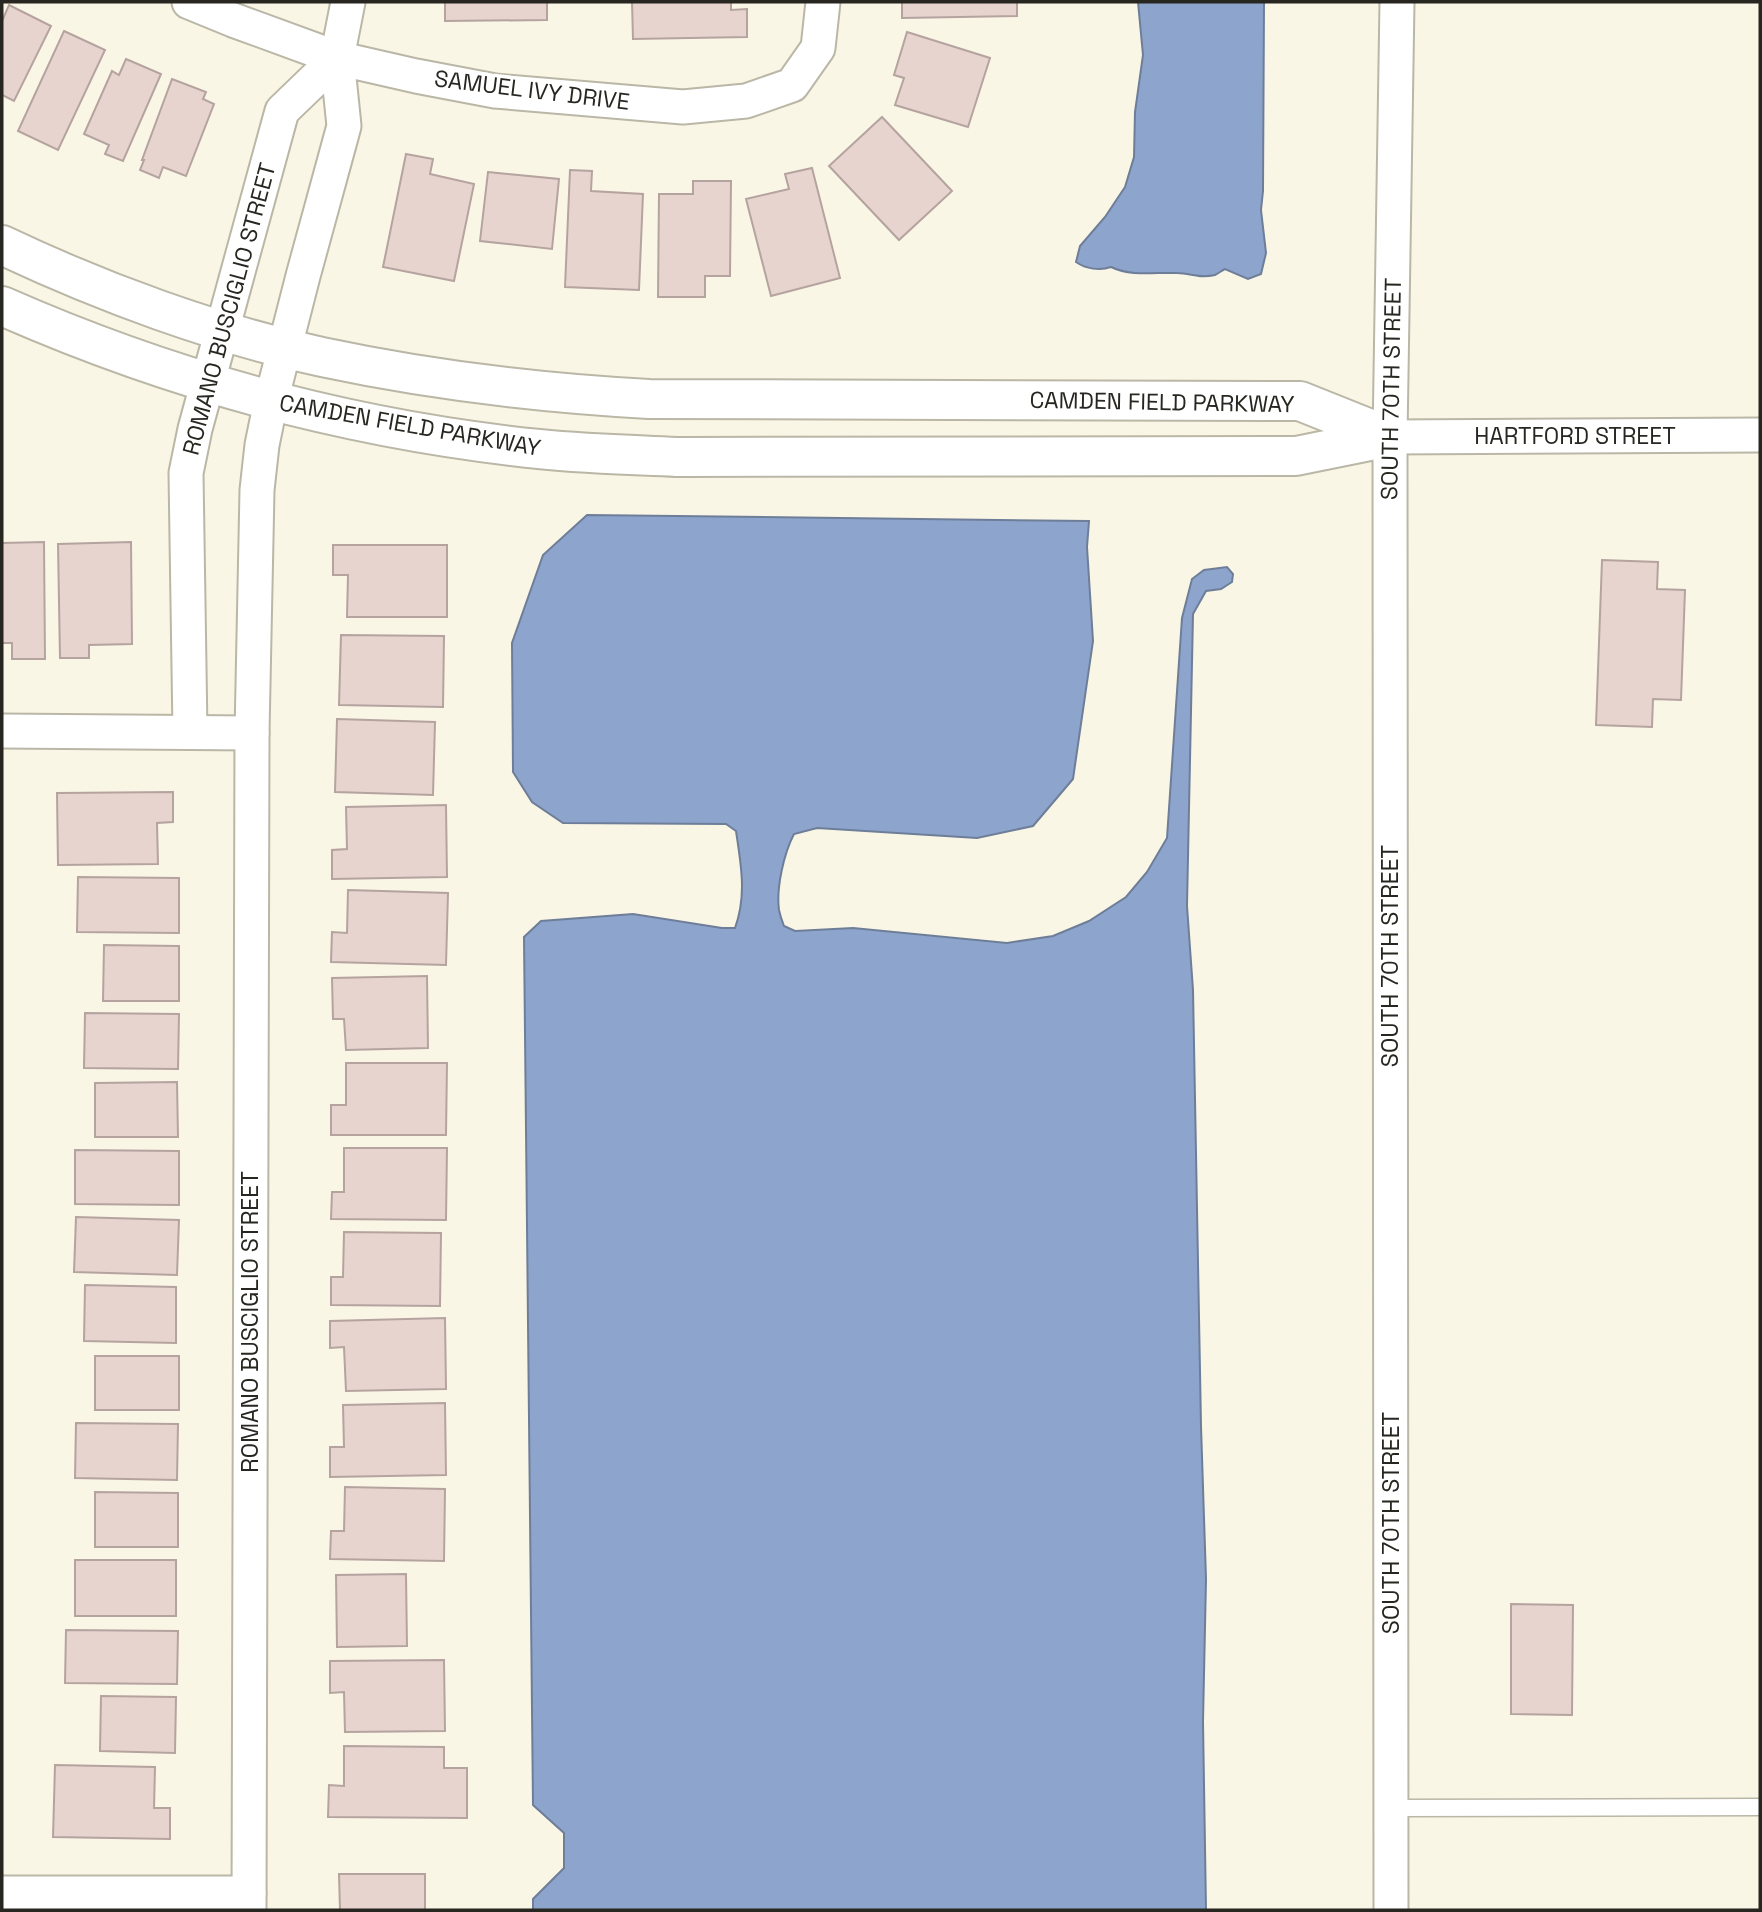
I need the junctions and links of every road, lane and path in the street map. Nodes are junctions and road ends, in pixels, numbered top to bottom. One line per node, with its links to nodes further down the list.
1 (189, 2): 5 (street, SAMUEL IVY DRIVE)
2 (348, 2): 5 (street, ROMANO BUSCIGLIO STREET)
3 (823, 2): 5 (street, SAMUEL IVY DRIVE)
4 (1397, 2): 13 (street, SOUTH 70TH STREET)
5 (337, 58): 8 (street, ROMANO BUSCIGLIO STREET); 9 (street, ROMANO BUSCIGLIO STREET)
6 (2, 245): 8 (street, CAMDEN FIELD PARKWAY)
7 (2, 306): 10 (street, CAMDEN FIELD PARKWAY)
8 (222, 330): 9 (street, CAMDEN FIELD PARKWAY); 10 (street, ROMANO BUSCIGLIO STREET)
9 (284, 347): 11 (street, ROMANO BUSCIGLIO STREET); 13 (street, CAMDEN FIELD PARKWAY)
10 (207, 382): 11 (street, CAMDEN FIELD PARKWAY); 15 (street, ROMANO BUSCIGLIO STREET)
11 (271, 401): 13 (street, CAMDEN FIELD PARKWAY); 16 (street, ROMANO BUSCIGLIO STREET)
12 (1760, 435): 13 (street, HARTFORD STREET)
13 (1390, 438): 18 (street, SOUTH 70TH STREET)
14 (2, 731): 15 (street)
15 (190, 732): 16 (street)
16 (252, 733): 20 (street, ROMANO BUSCIGLIO STREET)
17 (1760, 1807): 18 (lane)
18 (1391, 1808): 21 (street, SOUTH 70TH STREET)
19 (2, 1893): 20 (street)
20 (249, 1902)
21 (1391, 1910)

